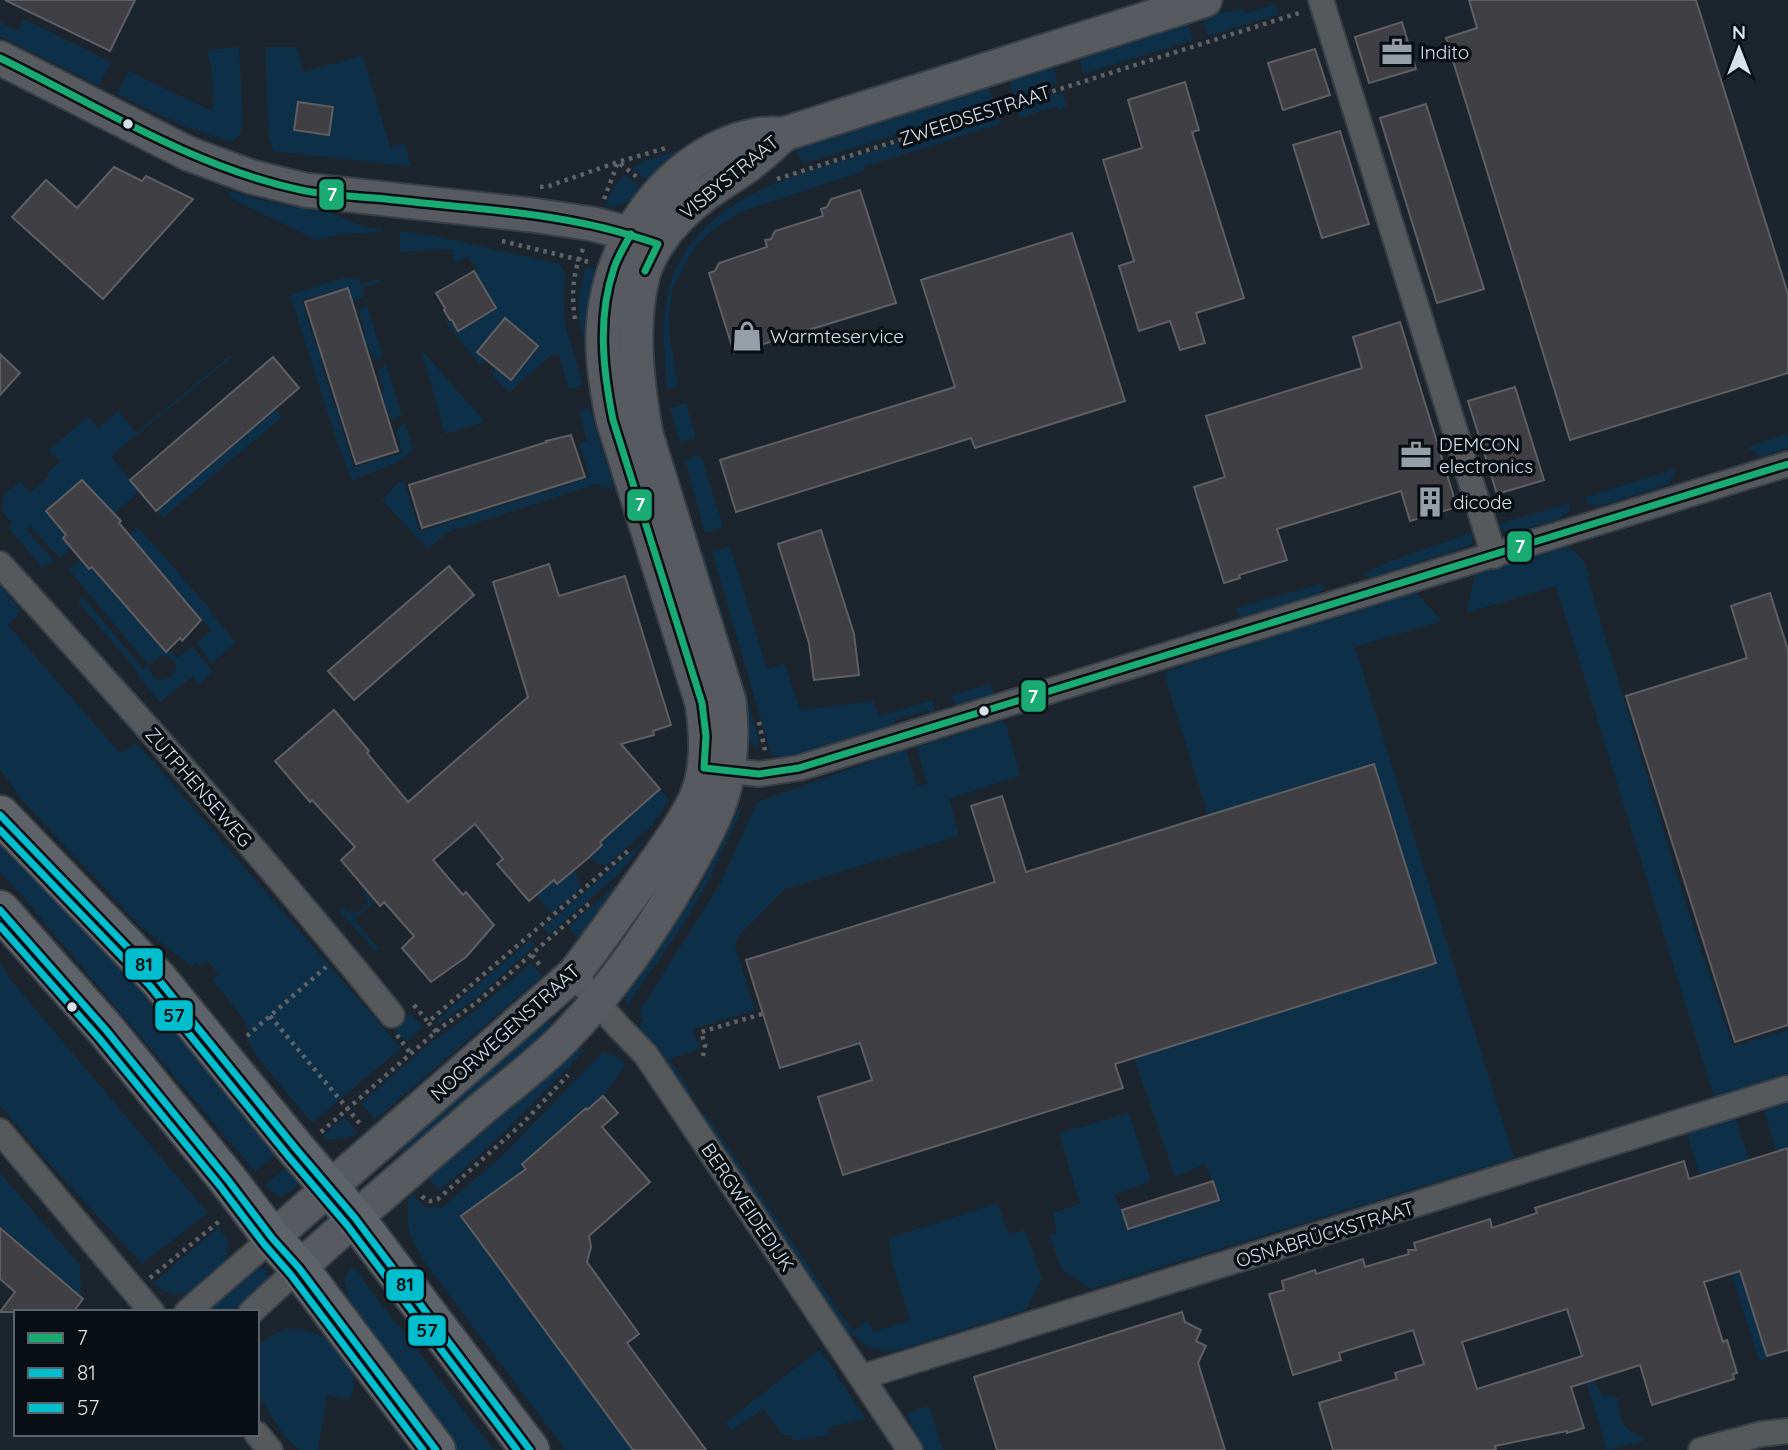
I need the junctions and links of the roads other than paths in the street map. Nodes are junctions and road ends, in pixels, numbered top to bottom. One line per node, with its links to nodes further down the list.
1 (1205, 0): 4 (street, ZWEEDSESTRAAT)
2 (1321, 3): 7 (street)
3 (0, 58): 5 (street)
4 (784, 134): 5 (street, VISBYSTRAAT)
5 (644, 239): 9 (street, VISBYSTRAAT)
6 (1788, 464): 7 (street)
7 (1494, 556): 9 (street)
8 (0, 564): 14 (street, ZUTPHENSEWEG)
9 (716, 769): 12 (street, NOORWEGENSTRAAT); 13 (street, NOORWEGENSTRAAT)
10 (0, 815): 17 (main road)
11 (0, 910): 19 (main road)
12 (574, 974): 13 (street, BERGWEIDEDIJK); 17 (street, NOORWEGENSTRAAT)
13 (597, 1001): 18 (street, NOORWEGENSTRAAT); 24 (street, BERGWEIDEDIJK)
14 (391, 1015)
15 (1788, 1088): 24 (street, OSNABRÜCKSTRAAT)
16 (0, 1131): 21 (street)
17 (329, 1187): 18 (main road); 19 (street)
18 (355, 1217): 20 (street); 29 (main road)
19 (272, 1238): 20 (main road); 22 (street)
20 (299, 1268): 23 (street); 28 (main road)
21 (150, 1310)
22 (189, 1310)
23 (253, 1310)
24 (862, 1377): 30 (street, BERGWEIDEDIJK)
25 (1788, 1431): 31 (street)
26 (259, 1436): 27 (street)
27 (270, 1450)
28 (436, 1450)
29 (530, 1450)
30 (910, 1450)
31 (1701, 1450)

